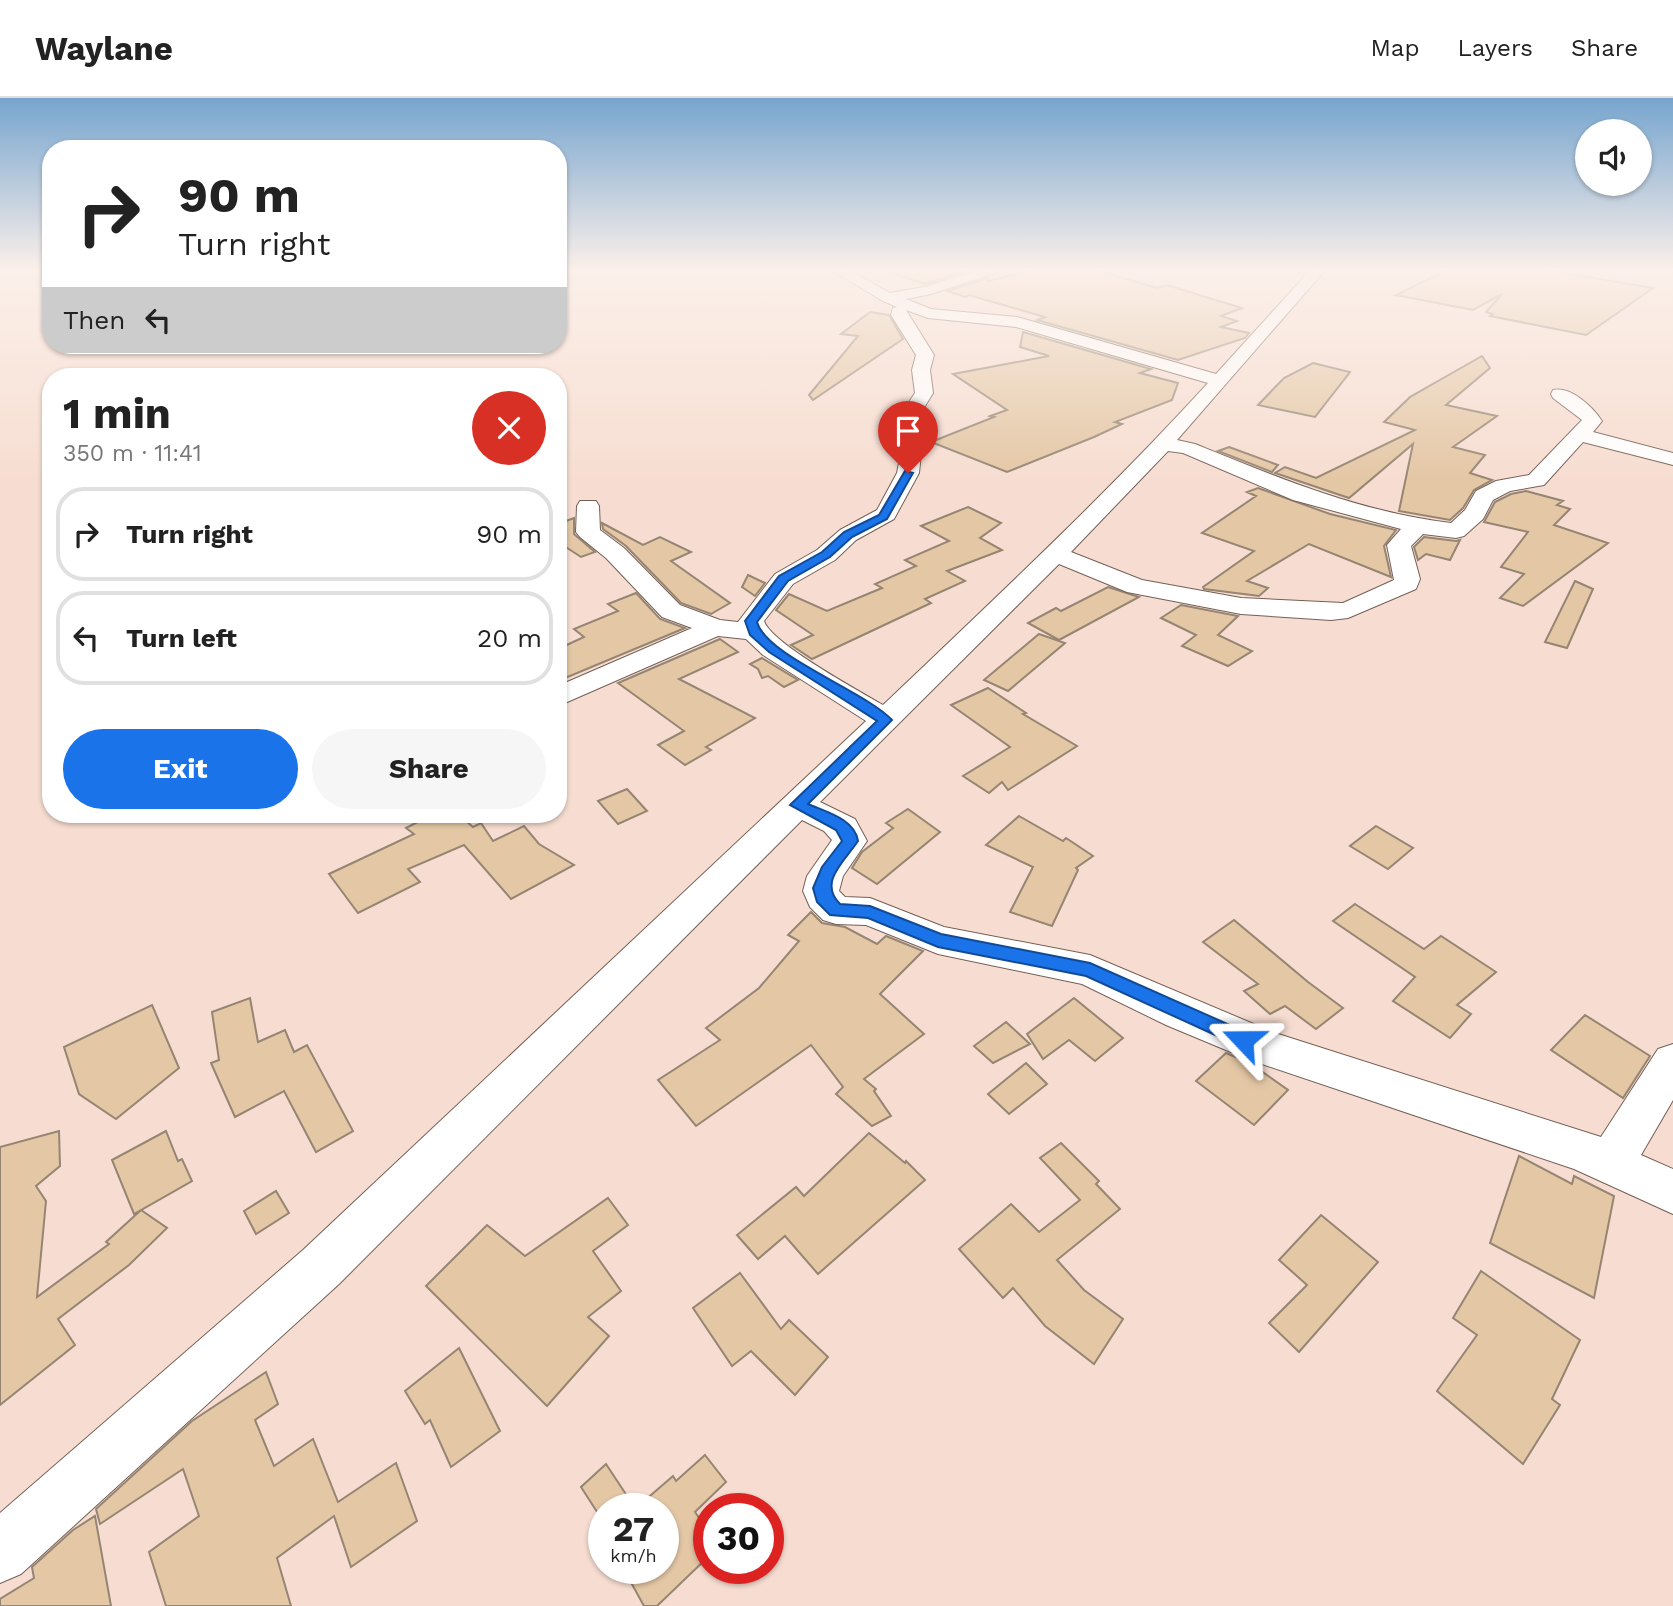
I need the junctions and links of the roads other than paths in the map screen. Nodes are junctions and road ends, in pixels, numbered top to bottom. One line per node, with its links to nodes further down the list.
1 (914, 338): 13 (street)
2 (1076, 338): 4 (street)
3 (1253, 338): 4 (street)
4 (1217, 380): 7 (street)
5 (1560, 394): 6 (street)
6 (1581, 435): 8 (street); 10 (street)
7 (1163, 444): 10 (street); 11 (street)
8 (1673, 458)
9 (588, 506): 12 (street)
10 (1417, 526): 11 (street)
11 (1055, 554): 15 (street)
12 (715, 628): 13 (street); 14 (street)
13 (754, 632): 15 (street)
14 (567, 693)
15 (885, 720): 16 (street)
16 (797, 805): 18 (street); 20 (street)
17 (1673, 1062): 18 (street)
18 (1611, 1163): 19 (street)
19 (1673, 1192)
20 (0, 1553)

